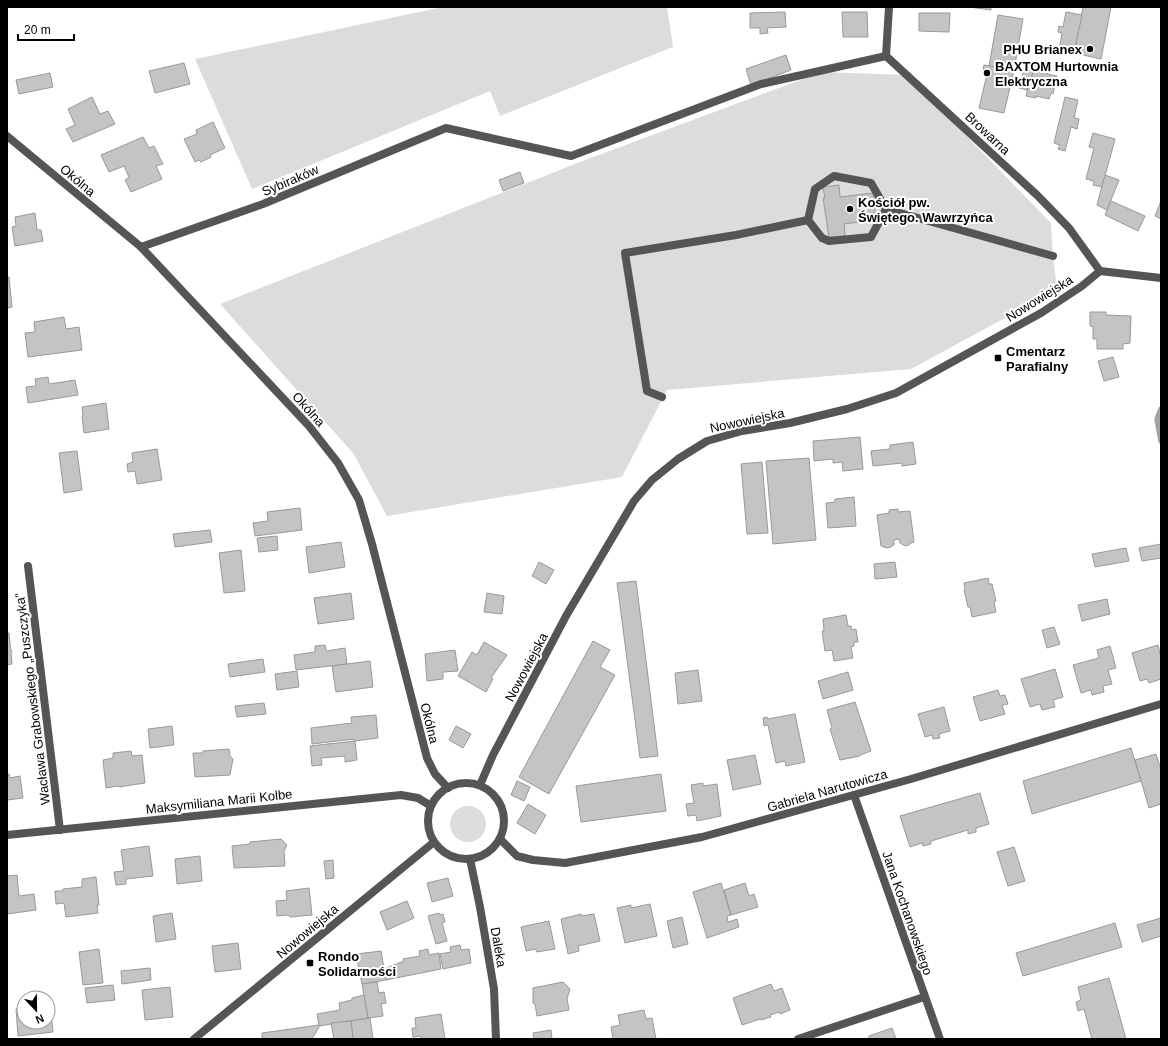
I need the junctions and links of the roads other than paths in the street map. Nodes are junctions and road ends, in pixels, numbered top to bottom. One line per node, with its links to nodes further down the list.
1 (889, 7): 2 (street)
2 (886, 56): 6 (street, Sybiraków); 8 (street, Browarna)
3 (7, 136): 6 (street, Okólna)
4 (886, 209): 5 (street); 5 (street); 7 (street)
5 (808, 220): 10 (street)
6 (141, 247): 14 (street, Okólna)
7 (1053, 256)
8 (1100, 270): 9 (street); 13 (street, Nowowiejska)
9 (1161, 278)
10 (662, 397)
11 (28, 566): 17 (street, Wacława Grabowskiego „Puszczyka”)
12 (1161, 704): 15 (street, Gabriela Narutowicza)
13 (480, 785): 14 (street); 19 (street)
14 (448, 788): 16 (street)
15 (854, 795): 19 (street, Gabriela Narutowicza); 22 (street, Jana Kochanowskiego)
16 (431, 806): 17 (street, Maksymiliana Marii Kolbe); 20 (street)
17 (60, 830): 18 (street, Maksymiliana Marii Kolbe)
18 (7, 835)
19 (500, 839): 21 (street)
20 (434, 842): 21 (street); 23 (street, Nowowiejska)
21 (470, 859): 24 (street, Daleka)
22 (924, 997): 25 (street); 26 (street, Jana Kochanowskiego)
23 (194, 1039)
24 (496, 1039)
25 (798, 1039)
26 (940, 1039)

